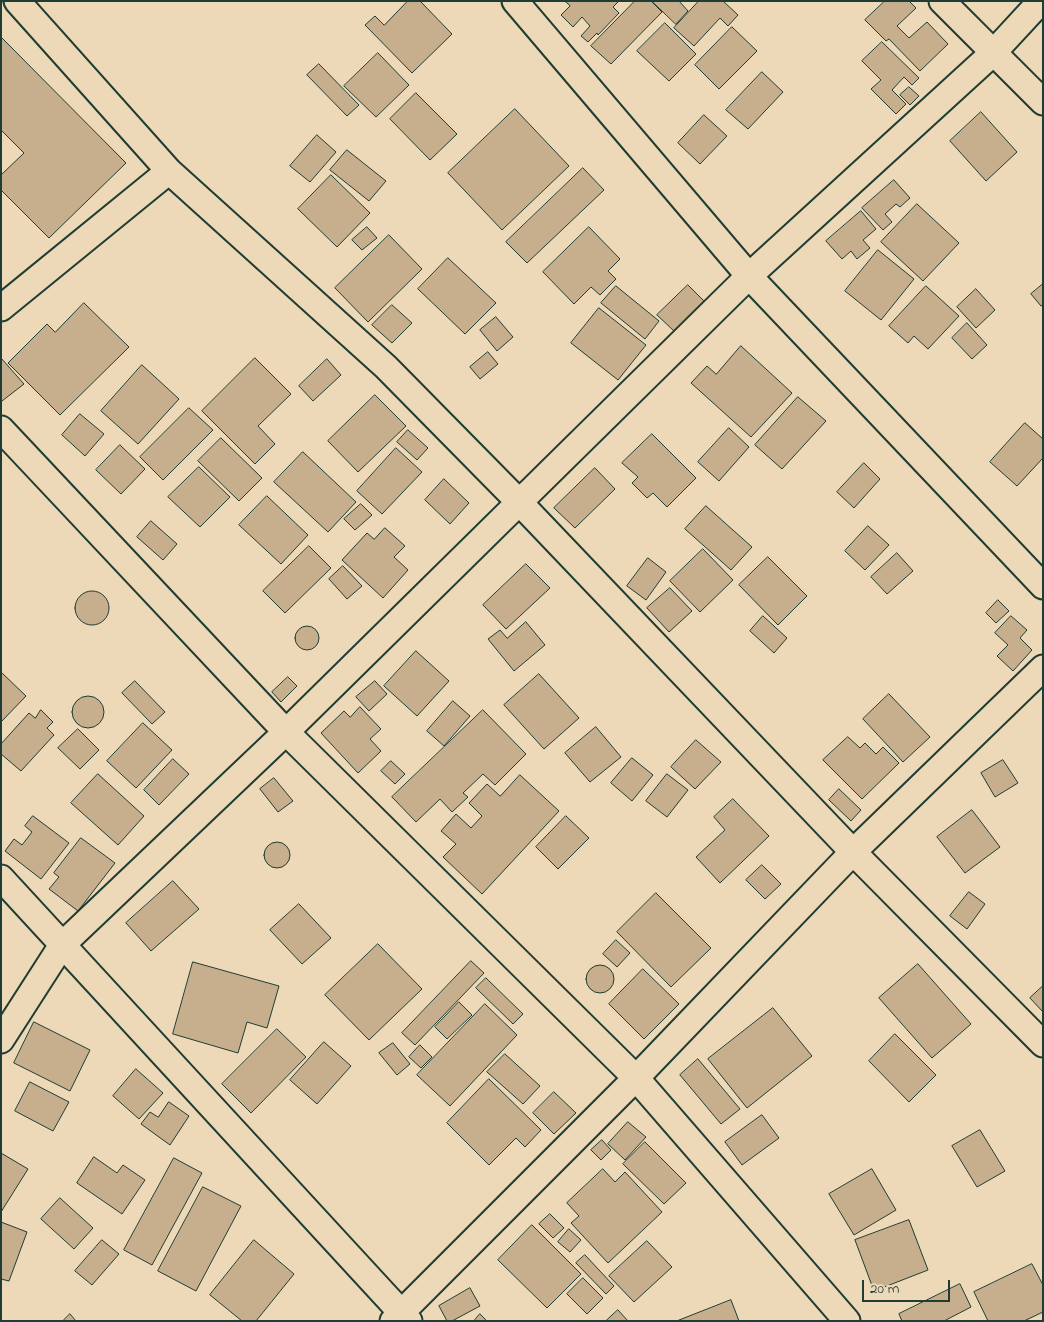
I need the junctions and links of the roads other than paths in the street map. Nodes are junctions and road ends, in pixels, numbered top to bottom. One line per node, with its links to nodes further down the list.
1 (17, 1): 7 (street)
2 (515, 1): 8 (street)
3 (942, 1): 5 (street)
4 (1042, 1): 5 (street)
5 (993, 53): 6 (street); 8 (street)
6 (1043, 102)
7 (169, 171): 9 (street); 11 (street)
8 (749, 276): 11 (street); 12 (street)
9 (1, 308)
10 (1, 429): 14 (street)
11 (520, 503): 14 (street); 15 (street)
12 (1043, 586)
13 (1043, 668): 15 (street)
14 (286, 732): 17 (street); 20 (street)
15 (853, 852): 19 (street); 20 (street)
16 (1, 878): 17 (street)
17 (62, 945): 18 (street); 21 (street)
18 (1, 1040)
19 (1043, 1044)
20 (636, 1078): 21 (street); 22 (street)
21 (402, 1318)
22 (847, 1321)

